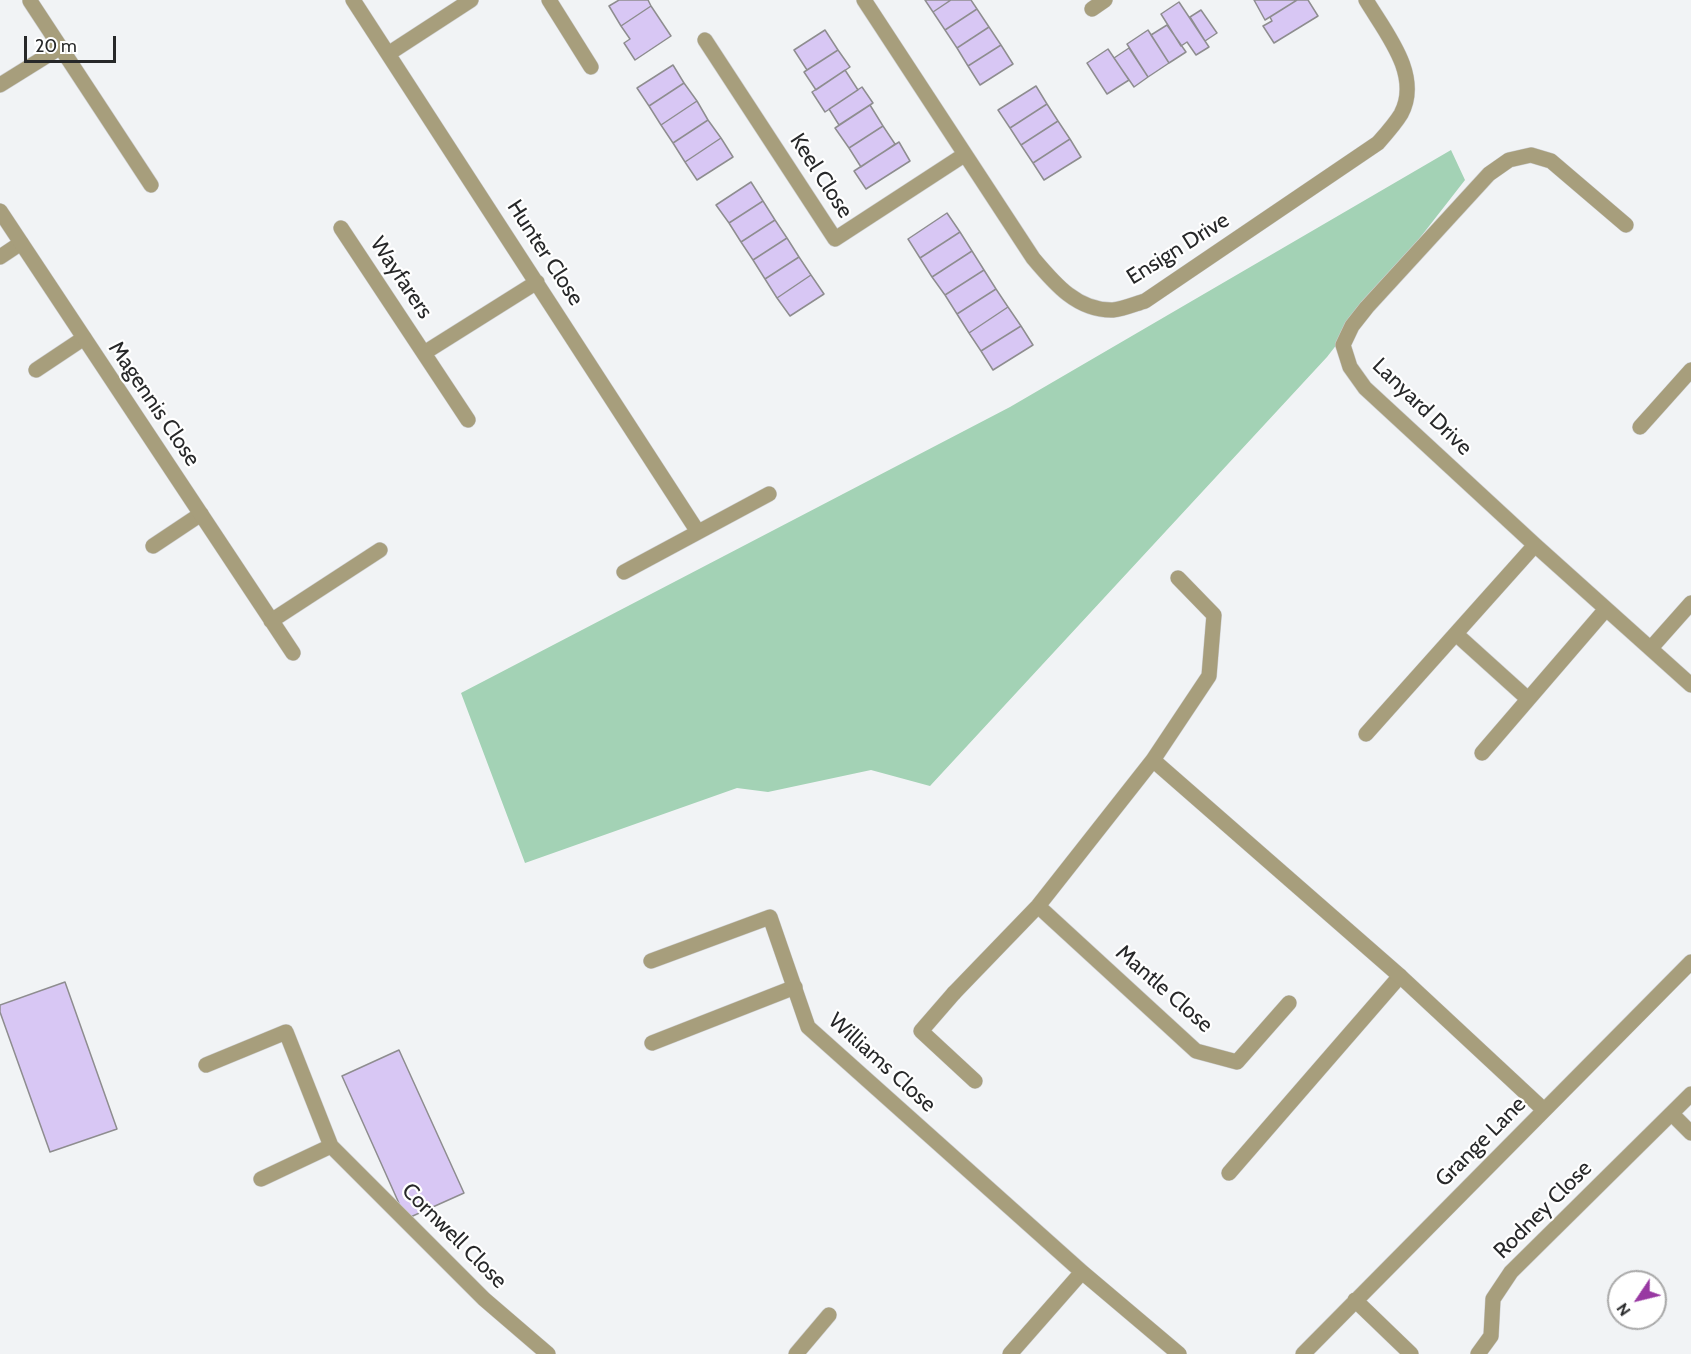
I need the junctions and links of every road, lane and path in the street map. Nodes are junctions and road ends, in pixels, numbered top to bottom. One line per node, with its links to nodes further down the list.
1 (30, 0): 10 (street)
2 (353, 0): 11 (street, Hunter Close)
3 (471, 0): 11 (street)
4 (549, 0): 12 (street)
5 (864, 0): 14 (street, Ensign Drive)
6 (1105, 0): 8 (street)
7 (1366, 0): 14 (street, Ensign Drive)
8 (1092, 9)
9 (705, 40): 14 (street, Keel Close)
10 (61, 47): 13 (street); 15 (street)
11 (388, 54): 21 (street, Hunter Close)
12 (591, 67)
13 (0, 85)
14 (964, 155)
15 (151, 185)
16 (0, 212): 19 (street, Magennis Close)
17 (1626, 225): 31 (street, Lanyard Drive)
18 (341, 228): 23 (street, Wayfarers)
19 (21, 243): 20 (street); 22 (street, Magennis Close)
20 (0, 256)
21 (537, 282): 23 (street, Wayfarers); 30 (street, Hunter Close)
22 (84, 338): 24 (street); 29 (street, Magennis Close)
23 (424, 353): 26 (street, Wayfarers)
24 (36, 370)
25 (1691, 370): 27 (street)
26 (468, 420)
27 (1640, 427)
28 (769, 494): 30 (street)
29 (201, 514): 32 (street); 38 (street, Magennis Close)
30 (698, 532): 34 (street)
31 (1535, 545): 37 (street, Lanyard Drive); 39 (street)
32 (153, 546)
33 (380, 550): 38 (street)
34 (624, 572)
35 (1178, 578): 46 (street)
36 (1691, 603): 40 (street)
37 (1606, 609): 40 (street, Lanyard Drive); 43 (street)
38 (271, 621): 41 (street, Magennis Close)
39 (1456, 634): 43 (street); 44 (street)
40 (1651, 648): 42 (street, Lanyard Drive)
41 (292, 653)
42 (1691, 685)
43 (1528, 699): 45 (street)
44 (1366, 734)
45 (1482, 753)
46 (1153, 760): 47 (street); 50 (street)
47 (1038, 906): 52 (street, Mantle Close); 55 (street)
48 (651, 961): 51 (street, Williams Close)
49 (1691, 962): 57 (street, Grange Lane)
50 (1400, 976): 57 (street); 61 (street)
51 (795, 987): 53 (street); 63 (street, Williams Close)
52 (1289, 1003)
53 (652, 1043)
54 (206, 1065): 60 (street, Cornwell Close)
55 (975, 1081)
56 (1691, 1094): 58 (street, Rodney Close)
57 (1544, 1110): 64 (street, Grange Lane)
58 (1672, 1114): 59 (street); 72 (street, Rodney Close)
59 (1691, 1133)
60 (331, 1146): 62 (street); 66 (street, Cornwell Close)
61 (1230, 1173)
62 (261, 1179)
63 (1082, 1272): 68 (street); 69 (street, Williams Close)
64 (1354, 1300): 70 (street, Grange Lane); 71 (street)
65 (829, 1315): 67 (street)
66 (548, 1354)
67 (796, 1354)
68 (1010, 1354)
69 (1179, 1354)
70 (1303, 1354)
71 (1411, 1354)
72 (1478, 1354)

